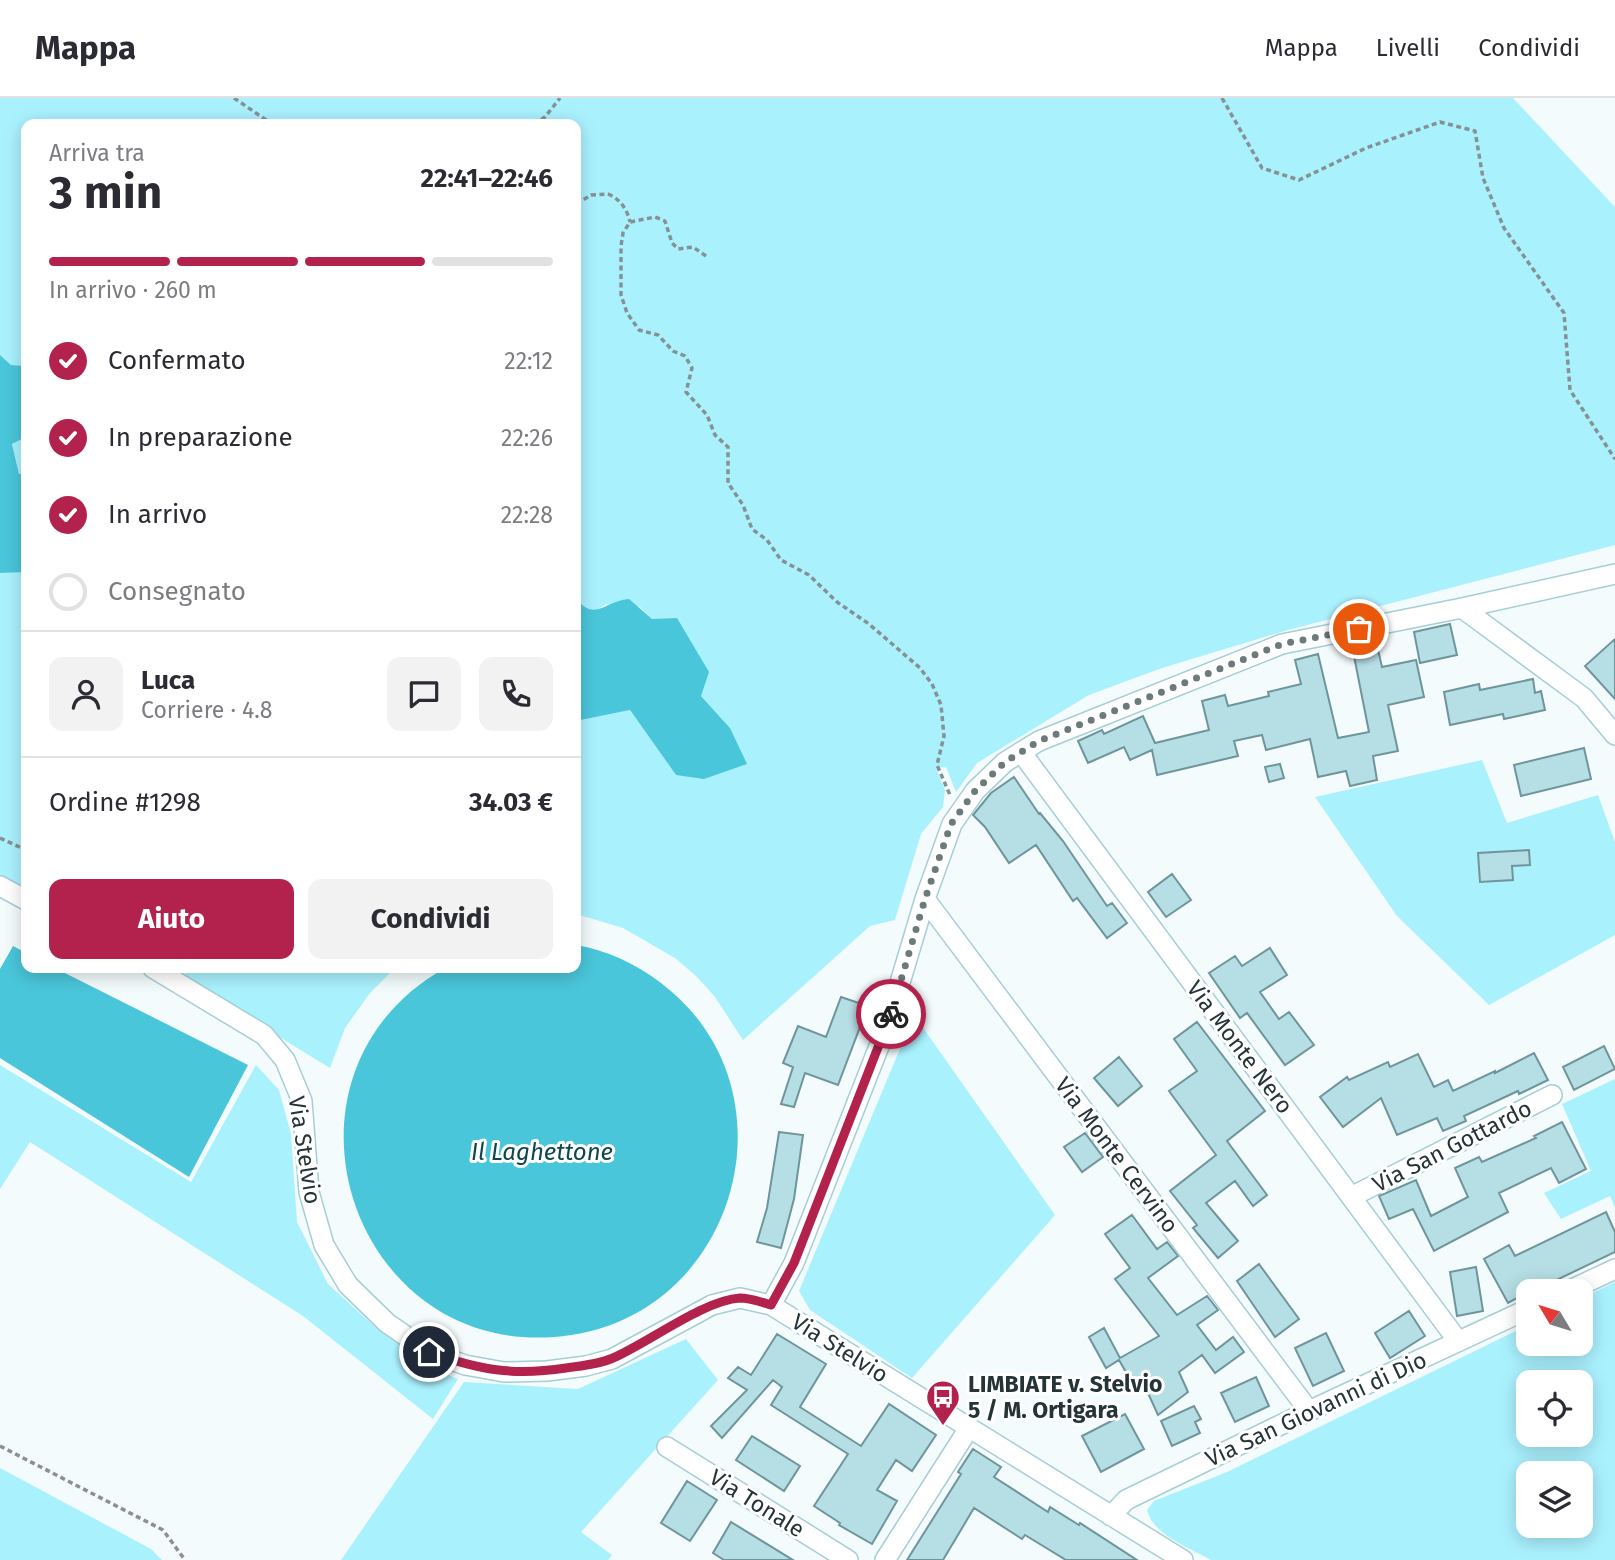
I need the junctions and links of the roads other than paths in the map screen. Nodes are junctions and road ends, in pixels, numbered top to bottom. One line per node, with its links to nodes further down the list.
1 (1615, 574): 2 (street)
2 (1462, 608): 3 (street); 4 (street)
3 (1615, 735)
4 (1021, 752): 7 (street); 10 (street, Via Monte Nero)
5 (0, 886): 6 (street)
6 (21, 897)
7 (925, 899): 13 (street); 16 (street, Via Monte Cervino)
8 (161, 973): 13 (street, Via Stelvio)
9 (1552, 1095): 10 (street, Via San Gottardo)
10 (1351, 1197): 15 (street, Via Monte Nero)
11 (1615, 1269): 12 (street)
12 (1593, 1279)
13 (771, 1305): 17 (street, Via Stelvio)
14 (1516, 1314): 15 (street, Via San Giovanni di Dio)
15 (1458, 1341): 16 (street, Via San Giovanni di Dio)
16 (1309, 1411): 19 (street, Via San Giovanni di Dio)
17 (969, 1428): 19 (street, Via Stelvio); 21 (street)
18 (667, 1447): 20 (street, Via Tonale)
19 (1111, 1516): 22 (street, Via Stelvio)
20 (848, 1560)
21 (885, 1560)
22 (1182, 1560)

